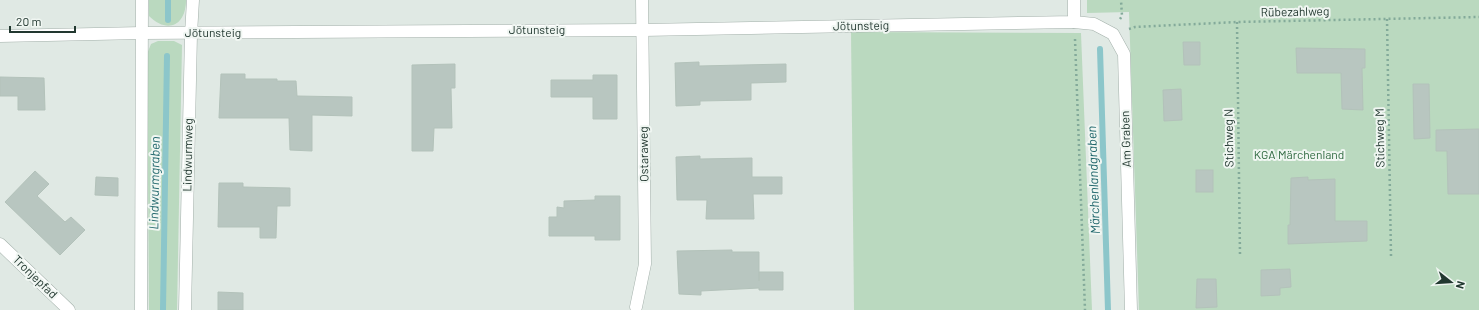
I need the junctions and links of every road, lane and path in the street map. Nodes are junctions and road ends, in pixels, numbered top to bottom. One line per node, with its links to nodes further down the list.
1 (142, 0): 10 (street)
2 (193, 0): 11 (street, Lindwurmweg)
3 (642, 0): 9 (street, Ostaraweg)
4 (1074, 0): 7 (street)
5 (1479, 18): 6 (path, Rübezahlweg)
6 (1387, 19): 8 (path, Rübezahlweg); 16 (path, Stichweg M)
7 (1074, 22): 9 (street, Jötunsteig); 12 (street); 21 (path)
8 (1237, 22): 12 (path, Rübezahlweg); 15 (path, Stichweg N)
9 (642, 30): 11 (street, Jötunsteig); 17 (street, Ostaraweg)
10 (142, 34): 11 (street, Jötunsteig); 13 (street, Jötunsteig); 19 (street)
11 (191, 34): 20 (street, Lindwurmweg)
12 (1114, 34): 22 (street, Am Graben)
13 (0, 36)
14 (0, 244): 18 (street, Tronjepfad)
15 (1240, 254)
16 (1391, 256)
17 (636, 307)
18 (69, 310)
19 (141, 310)
20 (185, 310)
21 (1085, 310)
22 (1131, 310)

